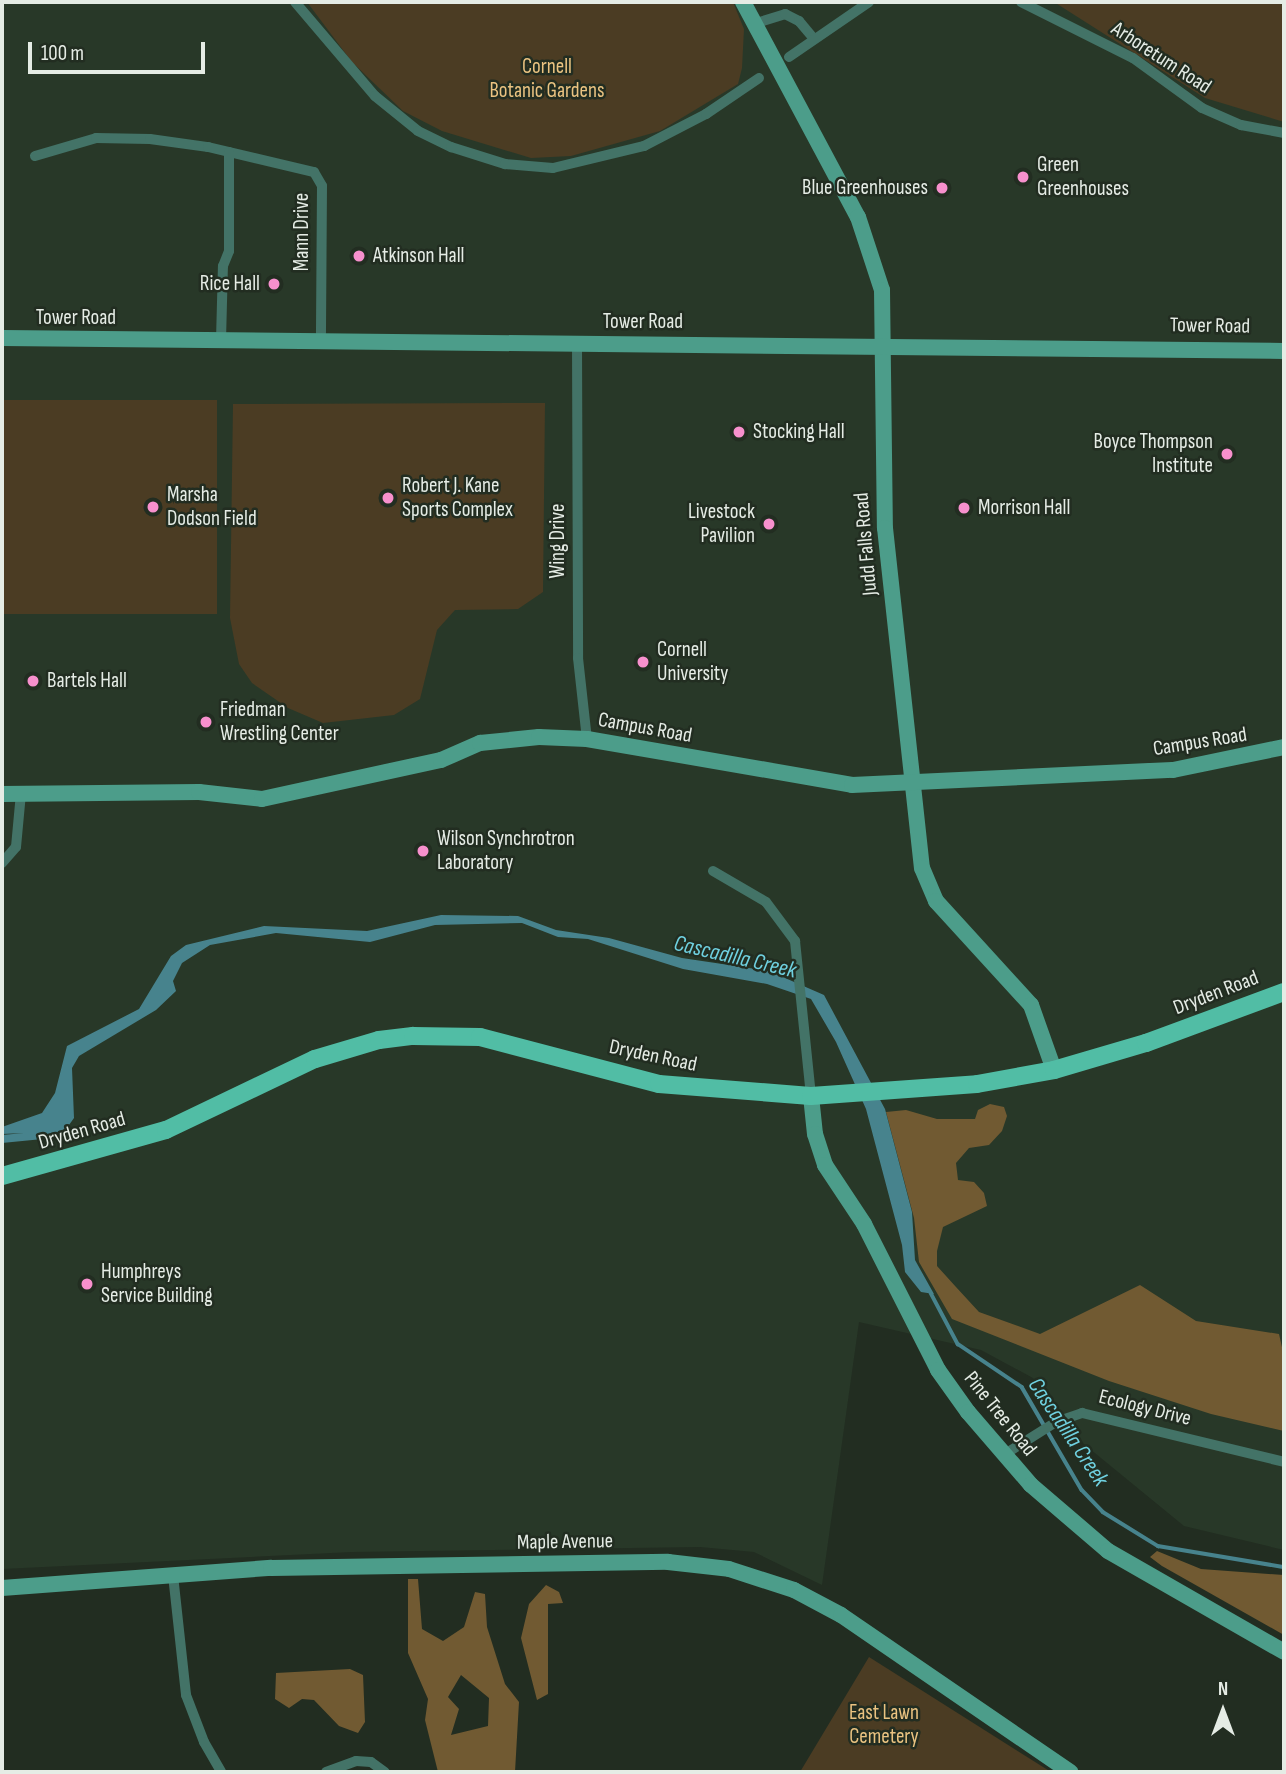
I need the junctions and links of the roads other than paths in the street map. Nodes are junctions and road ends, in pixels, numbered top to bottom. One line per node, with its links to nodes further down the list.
1 (296, 2): 8 (street)
2 (743, 2): 5 (street, Judd Falls Road)
3 (869, 2): 6 (street)
4 (1021, 2): 9 (street, Arboretum Road)
5 (753, 24): 6 (street); 16 (street, Judd Falls Road)
6 (814, 39): 7 (street)
7 (789, 57)
8 (759, 78)
9 (1284, 133)
10 (229, 152): 11 (street, Mann Drive); 13 (street); 14 (street, Mann Drive)
11 (35, 156)
12 (2, 338): 13 (street, Tower Road)
13 (221, 340): 14 (street, Tower Road)
14 (321, 340): 15 (street, Tower Road)
15 (577, 343): 16 (street, Tower Road); 18 (street, Wing Drive)
16 (886, 344): 17 (street, Tower Road); 20 (street, Judd Falls Road)
17 (1284, 351)
18 (587, 739): 20 (street, Campus Road); 21 (street, Campus Road)
19 (1284, 747): 20 (street, Campus Road)
20 (912, 783): 26 (street, Judd Falls Road)
21 (21, 793): 22 (street, Campus Road); 23 (street)
22 (2, 794)
23 (2, 863)
24 (713, 871): 27 (street)
25 (1284, 992): 26 (main road, Dryden Road)
26 (1054, 1070): 27 (main road, Dryden Road)
27 (811, 1096): 28 (main road, Dryden Road); 31 (street, Pine Tree Road)
28 (27, 1170): 29 (main road, Dryden Road); 30 (main road, Dryden Road)
29 (2, 1176)
30 (2, 1189)
31 (1005, 1454): 32 (street, Ecology Drive); 35 (street, Pine Tree Road)
32 (1284, 1462)
33 (173, 1575): 34 (street, Maple Avenue); 36 (street); 39 (street, Maple Avenue)
34 (2, 1588)
35 (1284, 1652)
36 (221, 1772)
37 (326, 1772): 38 (street)
38 (385, 1772)
39 (1070, 1772)

